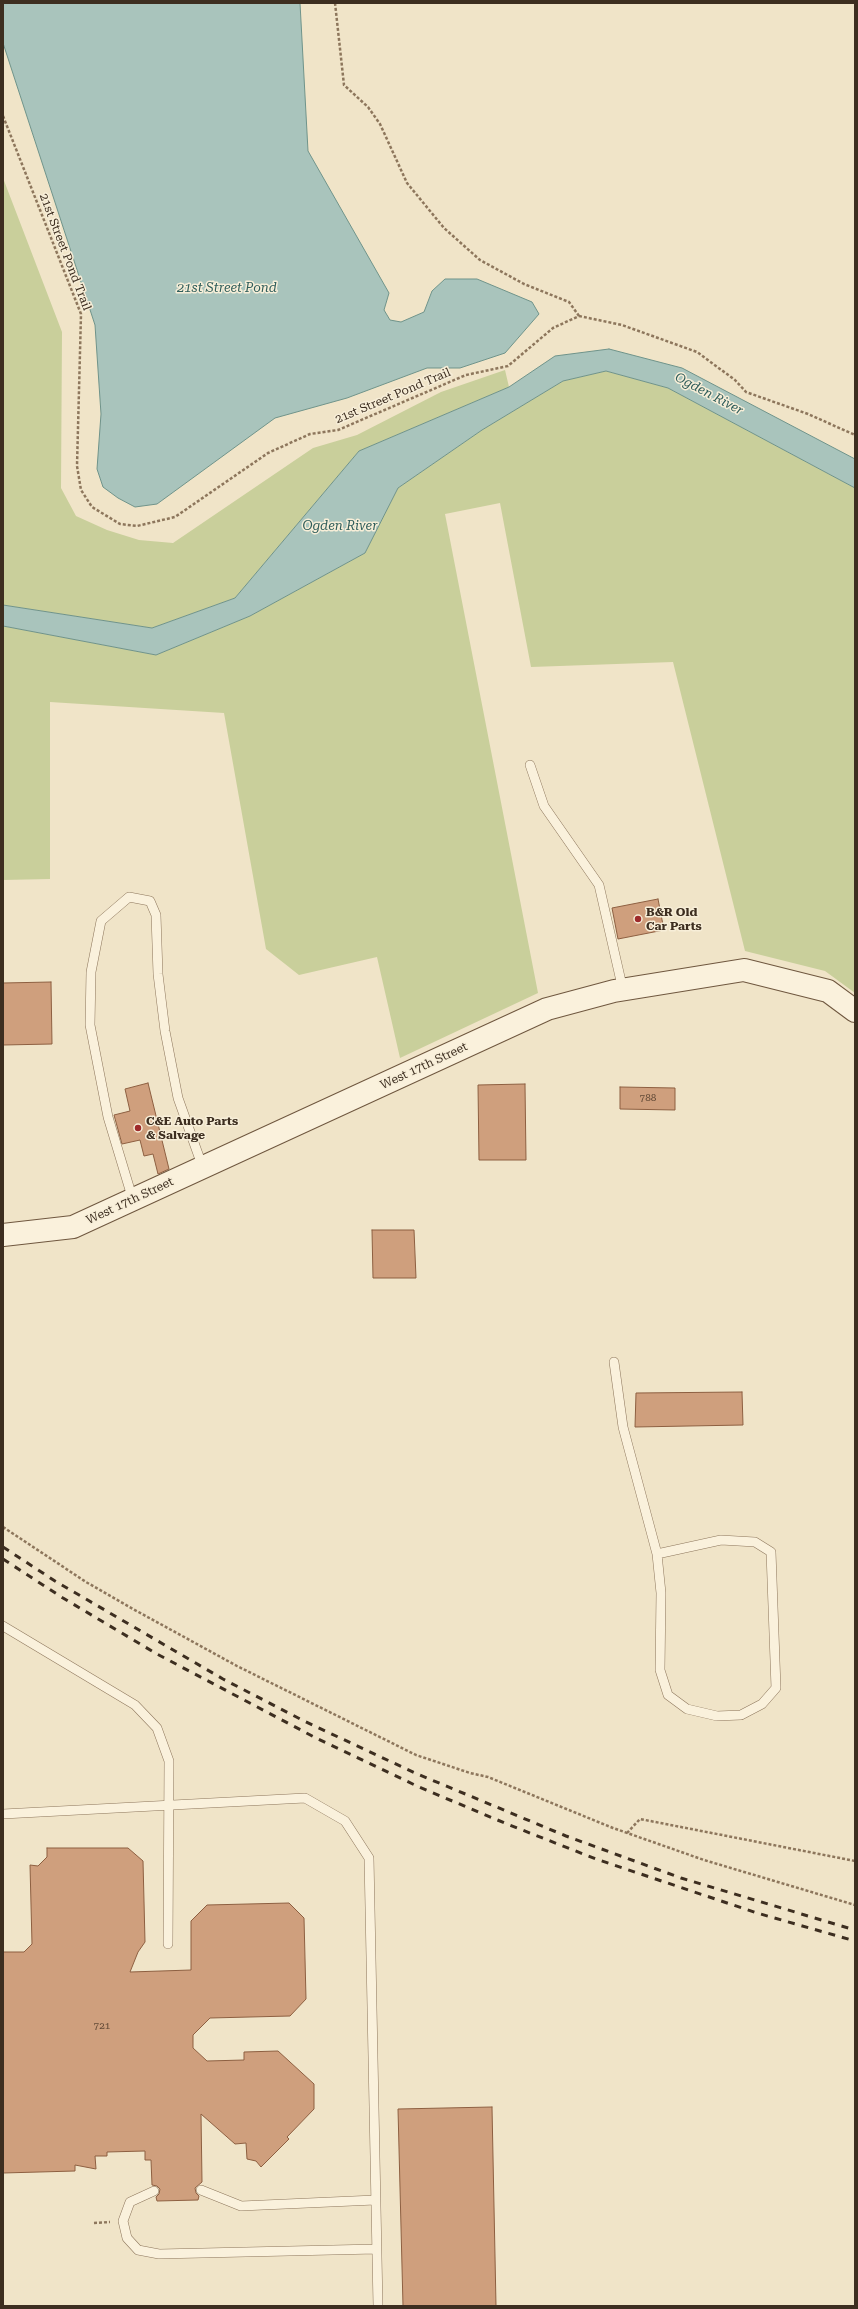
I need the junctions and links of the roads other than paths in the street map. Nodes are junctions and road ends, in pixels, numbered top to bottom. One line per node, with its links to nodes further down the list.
1 (530, 764): 2 (lane)
2 (623, 990): 3 (street, West 17th Street); 4 (street, West 17th Street)
3 (855, 1011)
4 (203, 1168): 5 (street, West 17th Street); 5 (lane)
5 (133, 1200): 6 (street, West 17th Street)
6 (3, 1235)
7 (614, 1362): 8 (lane)
8 (657, 1554): 8 (lane)
9 (3, 1626): 10 (lane)
10 (168, 1804): 11 (lane); 12 (lane); 15 (lane)
11 (3, 1814)
12 (168, 1944)
13 (200, 2190): 15 (lane)
14 (154, 2191): 16 (lane)
15 (375, 2200): 16 (lane)
16 (376, 2249): 17 (lane)
17 (378, 2306)

